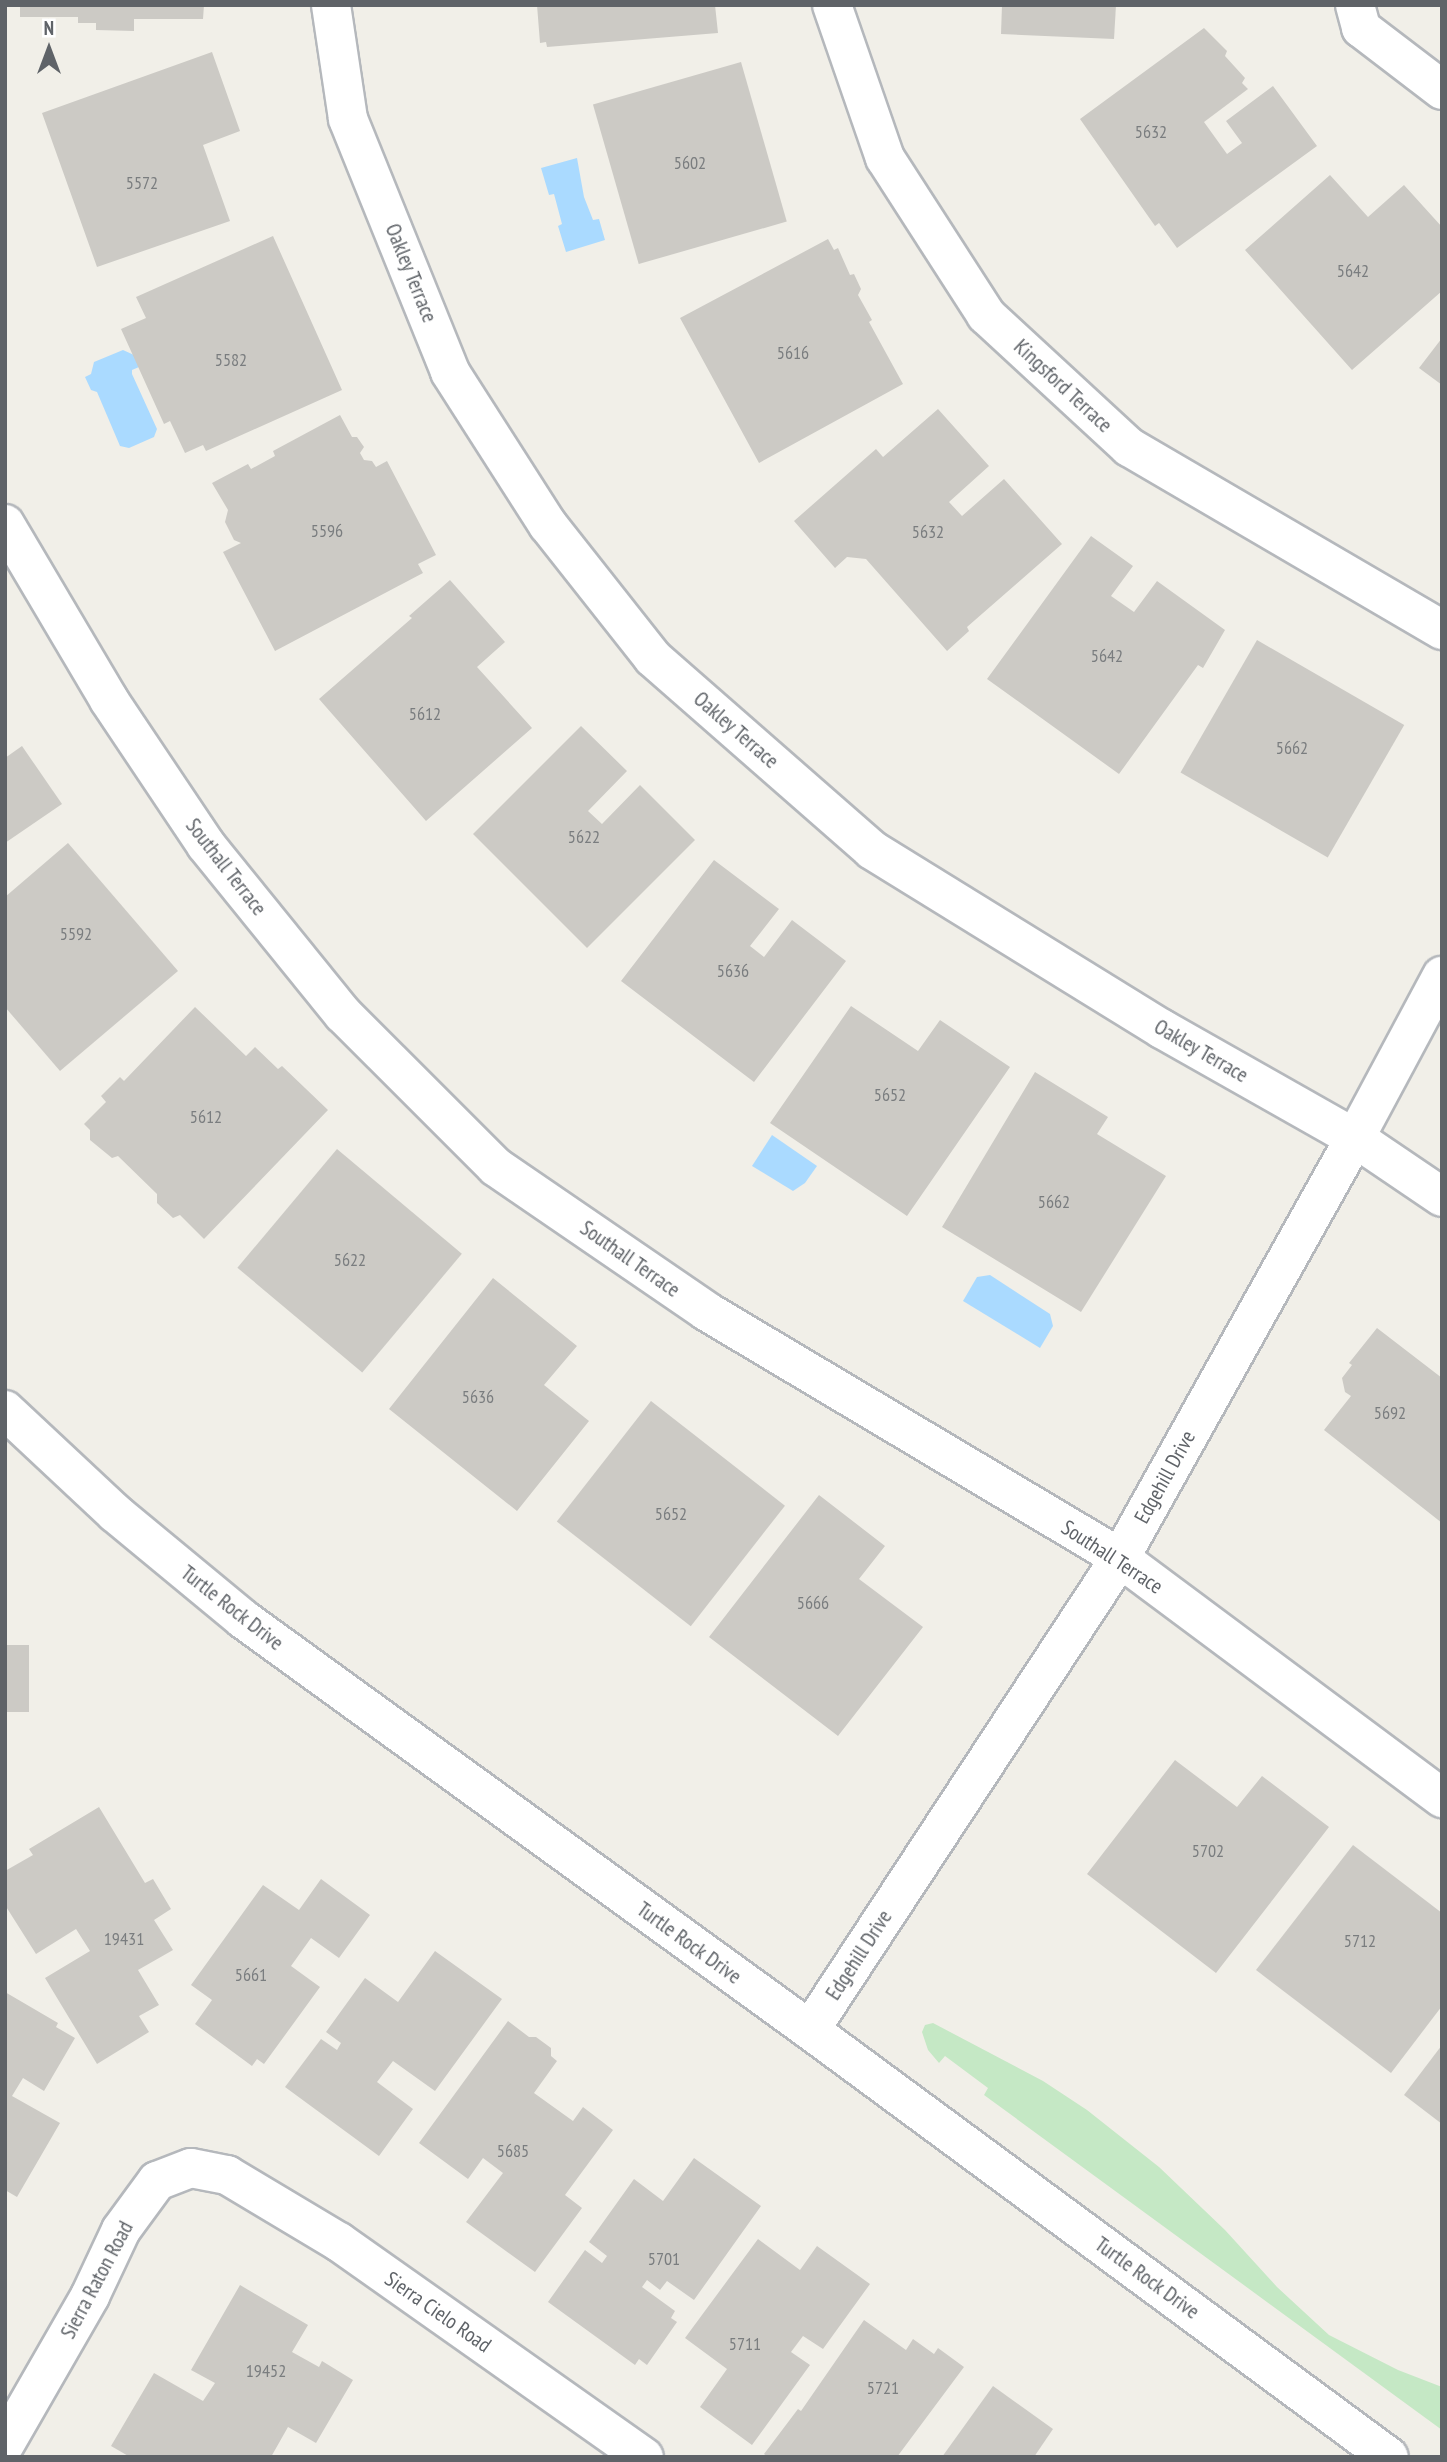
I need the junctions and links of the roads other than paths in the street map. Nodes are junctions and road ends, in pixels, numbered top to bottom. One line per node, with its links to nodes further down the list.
1 (331, 5): 8 (street, Oakley Terrace)
2 (832, 5): 6 (street, Kingsford Terrace)
3 (1355, 5): 4 (street)
4 (1442, 90)
5 (5, 524): 11 (street, Southall Terrace)
6 (1442, 630)
7 (1442, 976): 8 (street, Edgehill Drive)
8 (1355, 1138): 9 (street, Oakley Terrace); 11 (street, Edgehill Drive)
9 (1442, 1197)
10 (5, 1410): 13 (street, Turtle Rock Drive)
11 (1120, 1558): 12 (street, Southall Terrace); 13 (street, Edgehill Drive)
12 (1442, 1798)
13 (810, 2030): 17 (street, Turtle Rock Drive)
14 (227, 2175): 15 (street, Sierra Raton Road); 16 (street, Sierra Cielo Road)
15 (5, 2444)
16 (644, 2457)
17 (1389, 2457)

